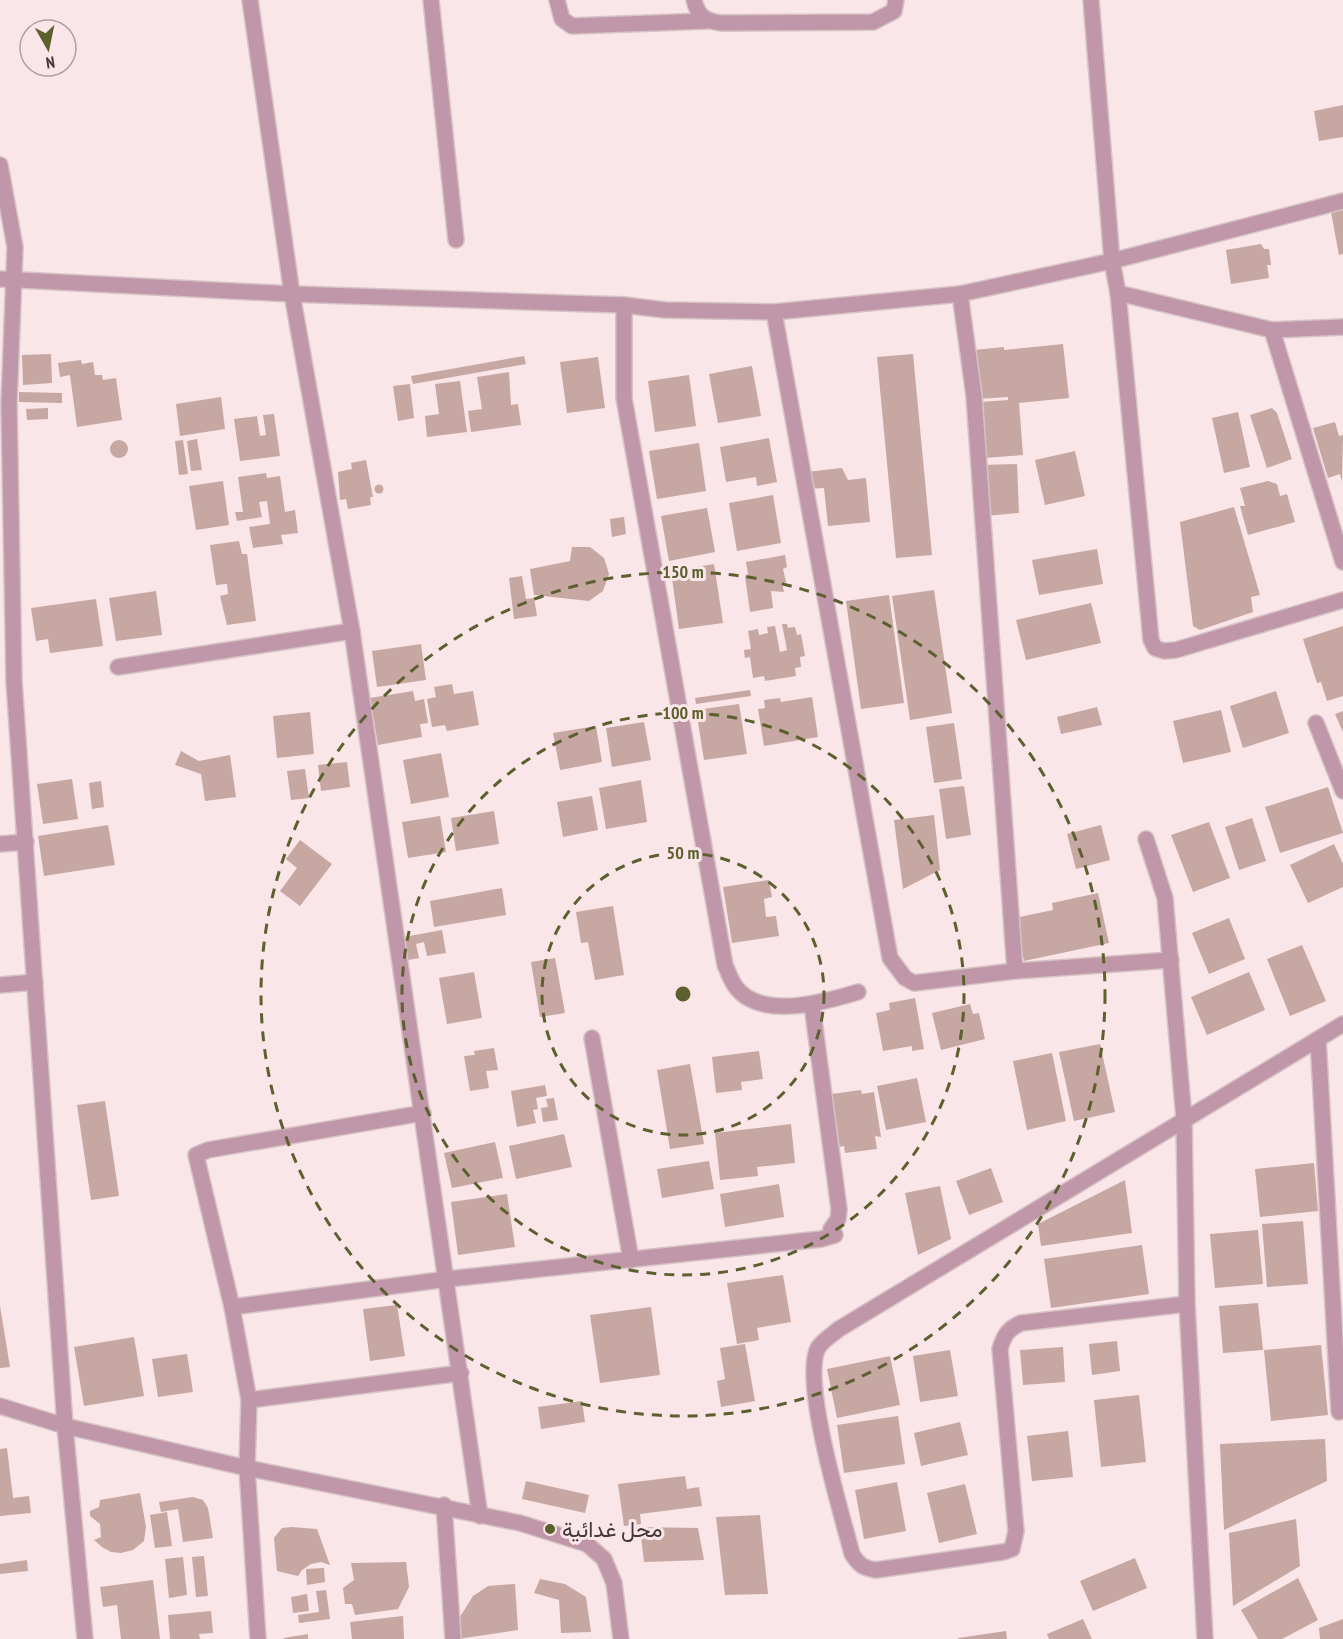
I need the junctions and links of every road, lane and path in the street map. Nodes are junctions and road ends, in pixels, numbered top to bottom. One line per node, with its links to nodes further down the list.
1 (250, 0): 14 (street)
2 (431, 0): 10 (street)
3 (557, 0): 7 (street)
4 (694, 0): 7 (street)
5 (897, 0): 7 (street)
6 (1091, 0): 11 (street)
7 (707, 21)
8 (0, 165): 12 (street)
9 (1343, 201): 11 (street)
10 (456, 240)
11 (1112, 261): 13 (street); 15 (street)
12 (6, 279): 14 (street); 20 (street)
13 (1118, 293): 19 (street); 23 (street)
14 (292, 294): 16 (street); 24 (street)
15 (960, 294): 17 (street); 33 (street)
16 (624, 305): 17 (street); 37 (street)
17 (774, 312): 33 (street)
18 (1343, 327): 19 (street)
19 (1272, 330): 21 (street)
20 (4, 405): 22 (street)
21 (1343, 562)
22 (6, 568): 26 (street)
23 (1343, 600)
24 (352, 631): 25 (street); 41 (street)
25 (118, 667)
26 (7, 682): 30 (street)
27 (1316, 723): 28 (street)
28 (1343, 791)
29 (1146, 838): 32 (street)
30 (26, 842): 31 (street); 34 (street)
31 (0, 844)
32 (1171, 960): 33 (street); 42 (street)
33 (1015, 970)
34 (35, 982): 35 (street); 51 (street)
35 (0, 985)
36 (858, 992): 37 (street)
37 (813, 1005): 43 (street)
38 (1343, 1024): 40 (street)
39 (592, 1038): 43 (street)
40 (1318, 1039): 42 (street); 50 (street)
41 (423, 1113): 44 (street); 46 (street)
42 (1184, 1119): 45 (street); 45 (street)
43 (631, 1260): 44 (street)
44 (448, 1279): 46 (street); 47 (street)
45 (1187, 1304): 59 (street)
46 (232, 1307): 48 (street)
47 (461, 1373): 48 (street); 54 (street)
48 (249, 1400): 52 (street)
49 (0, 1406): 51 (street)
50 (1339, 1412)
51 (65, 1426): 52 (street); 55 (street)
52 (247, 1468): 53 (street); 56 (street)
53 (444, 1505): 54 (street); 57 (street)
54 (480, 1516): 58 (street)
55 (85, 1639)
56 (258, 1639)
57 (453, 1639)
58 (621, 1639)
59 (1205, 1639)

